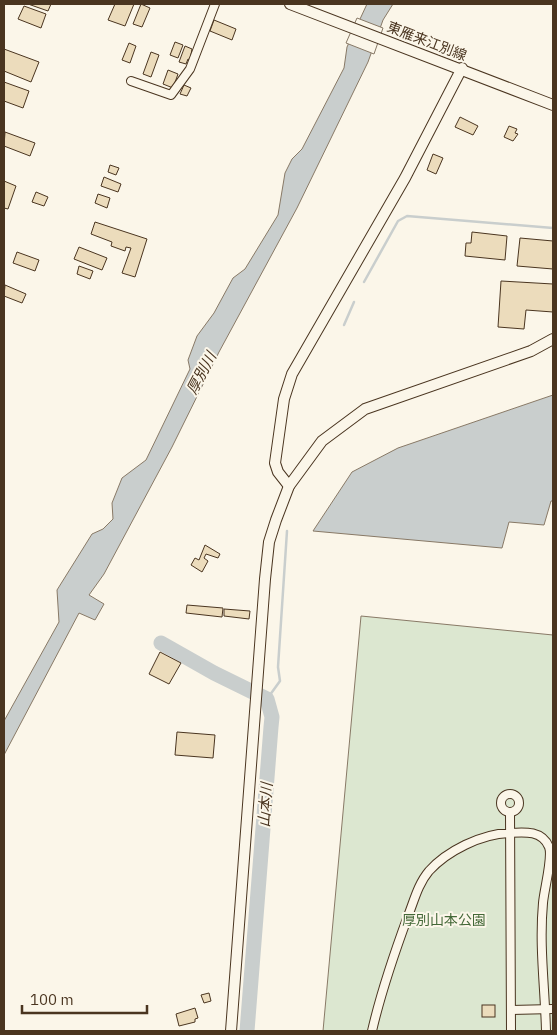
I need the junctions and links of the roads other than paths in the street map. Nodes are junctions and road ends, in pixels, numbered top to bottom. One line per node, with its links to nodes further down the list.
1 (215, 4): 4 (street)
2 (290, 4): 3 (street, 東雁来江別線)
3 (462, 68): 5 (street, 東雁来江別線); 7 (street)
4 (131, 82)
5 (553, 105)
6 (553, 339): 7 (street)
7 (290, 486): 12 (street)
8 (510, 812): 9 (street)
9 (510, 833): 10 (street); 11 (street); 13 (street)
10 (549, 1009): 11 (street); 15 (street)
11 (511, 1010): 14 (street)
12 (231, 1031)
13 (372, 1031)
14 (511, 1031)
15 (546, 1031)

